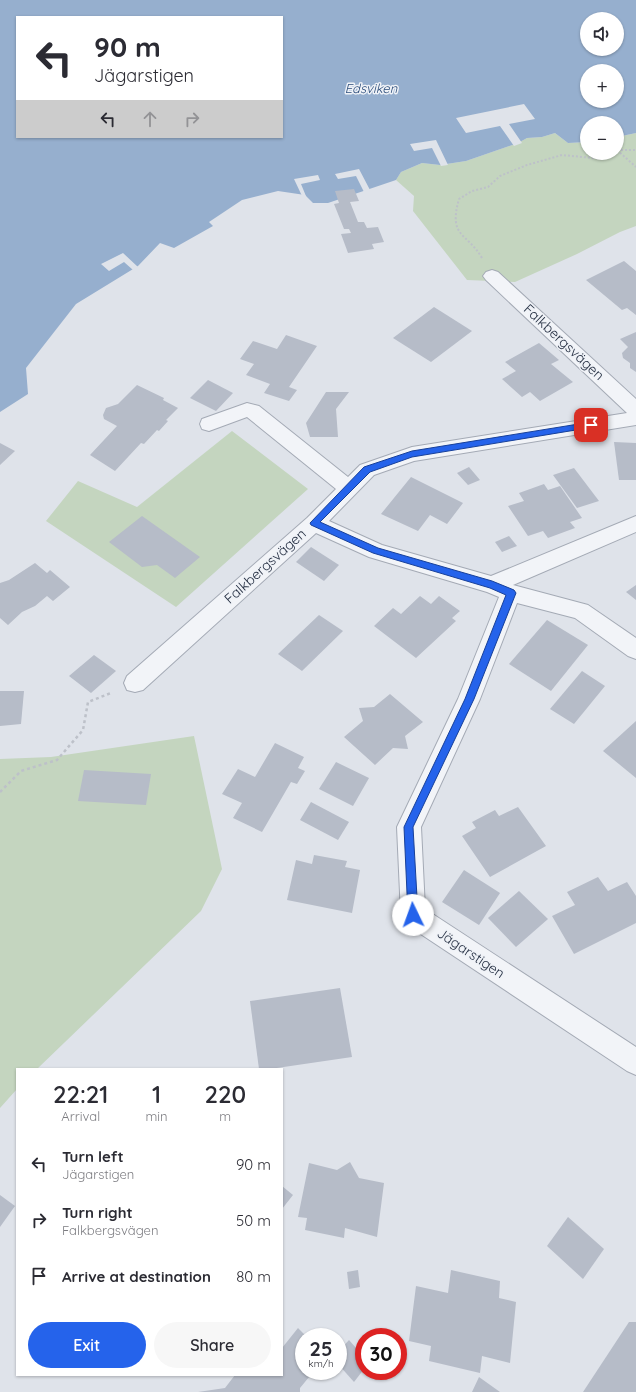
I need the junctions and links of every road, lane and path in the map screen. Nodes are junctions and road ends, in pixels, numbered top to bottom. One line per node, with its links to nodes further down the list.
1 (624, 150): 2 (path)
2 (636, 150)
3 (624, 156): 5 (path)
4 (580, 157): 6 (path)
5 (636, 167)
6 (497, 280): 7 (street, Falkbergsvägen)
7 (636, 410)
8 (636, 418): 10 (street, Falkbergsvägen)
9 (209, 424): 10 (street)
10 (349, 488): 11 (street, Falkbergsvägen)
11 (314, 523): 13 (street); 15 (street, Falkbergsvägen)
12 (636, 524): 13 (street)
13 (502, 589): 14 (street); 17 (street, Jägarstigen)
14 (636, 650)
15 (135, 683): 16 (path)
16 (0, 792)
17 (636, 1062)

